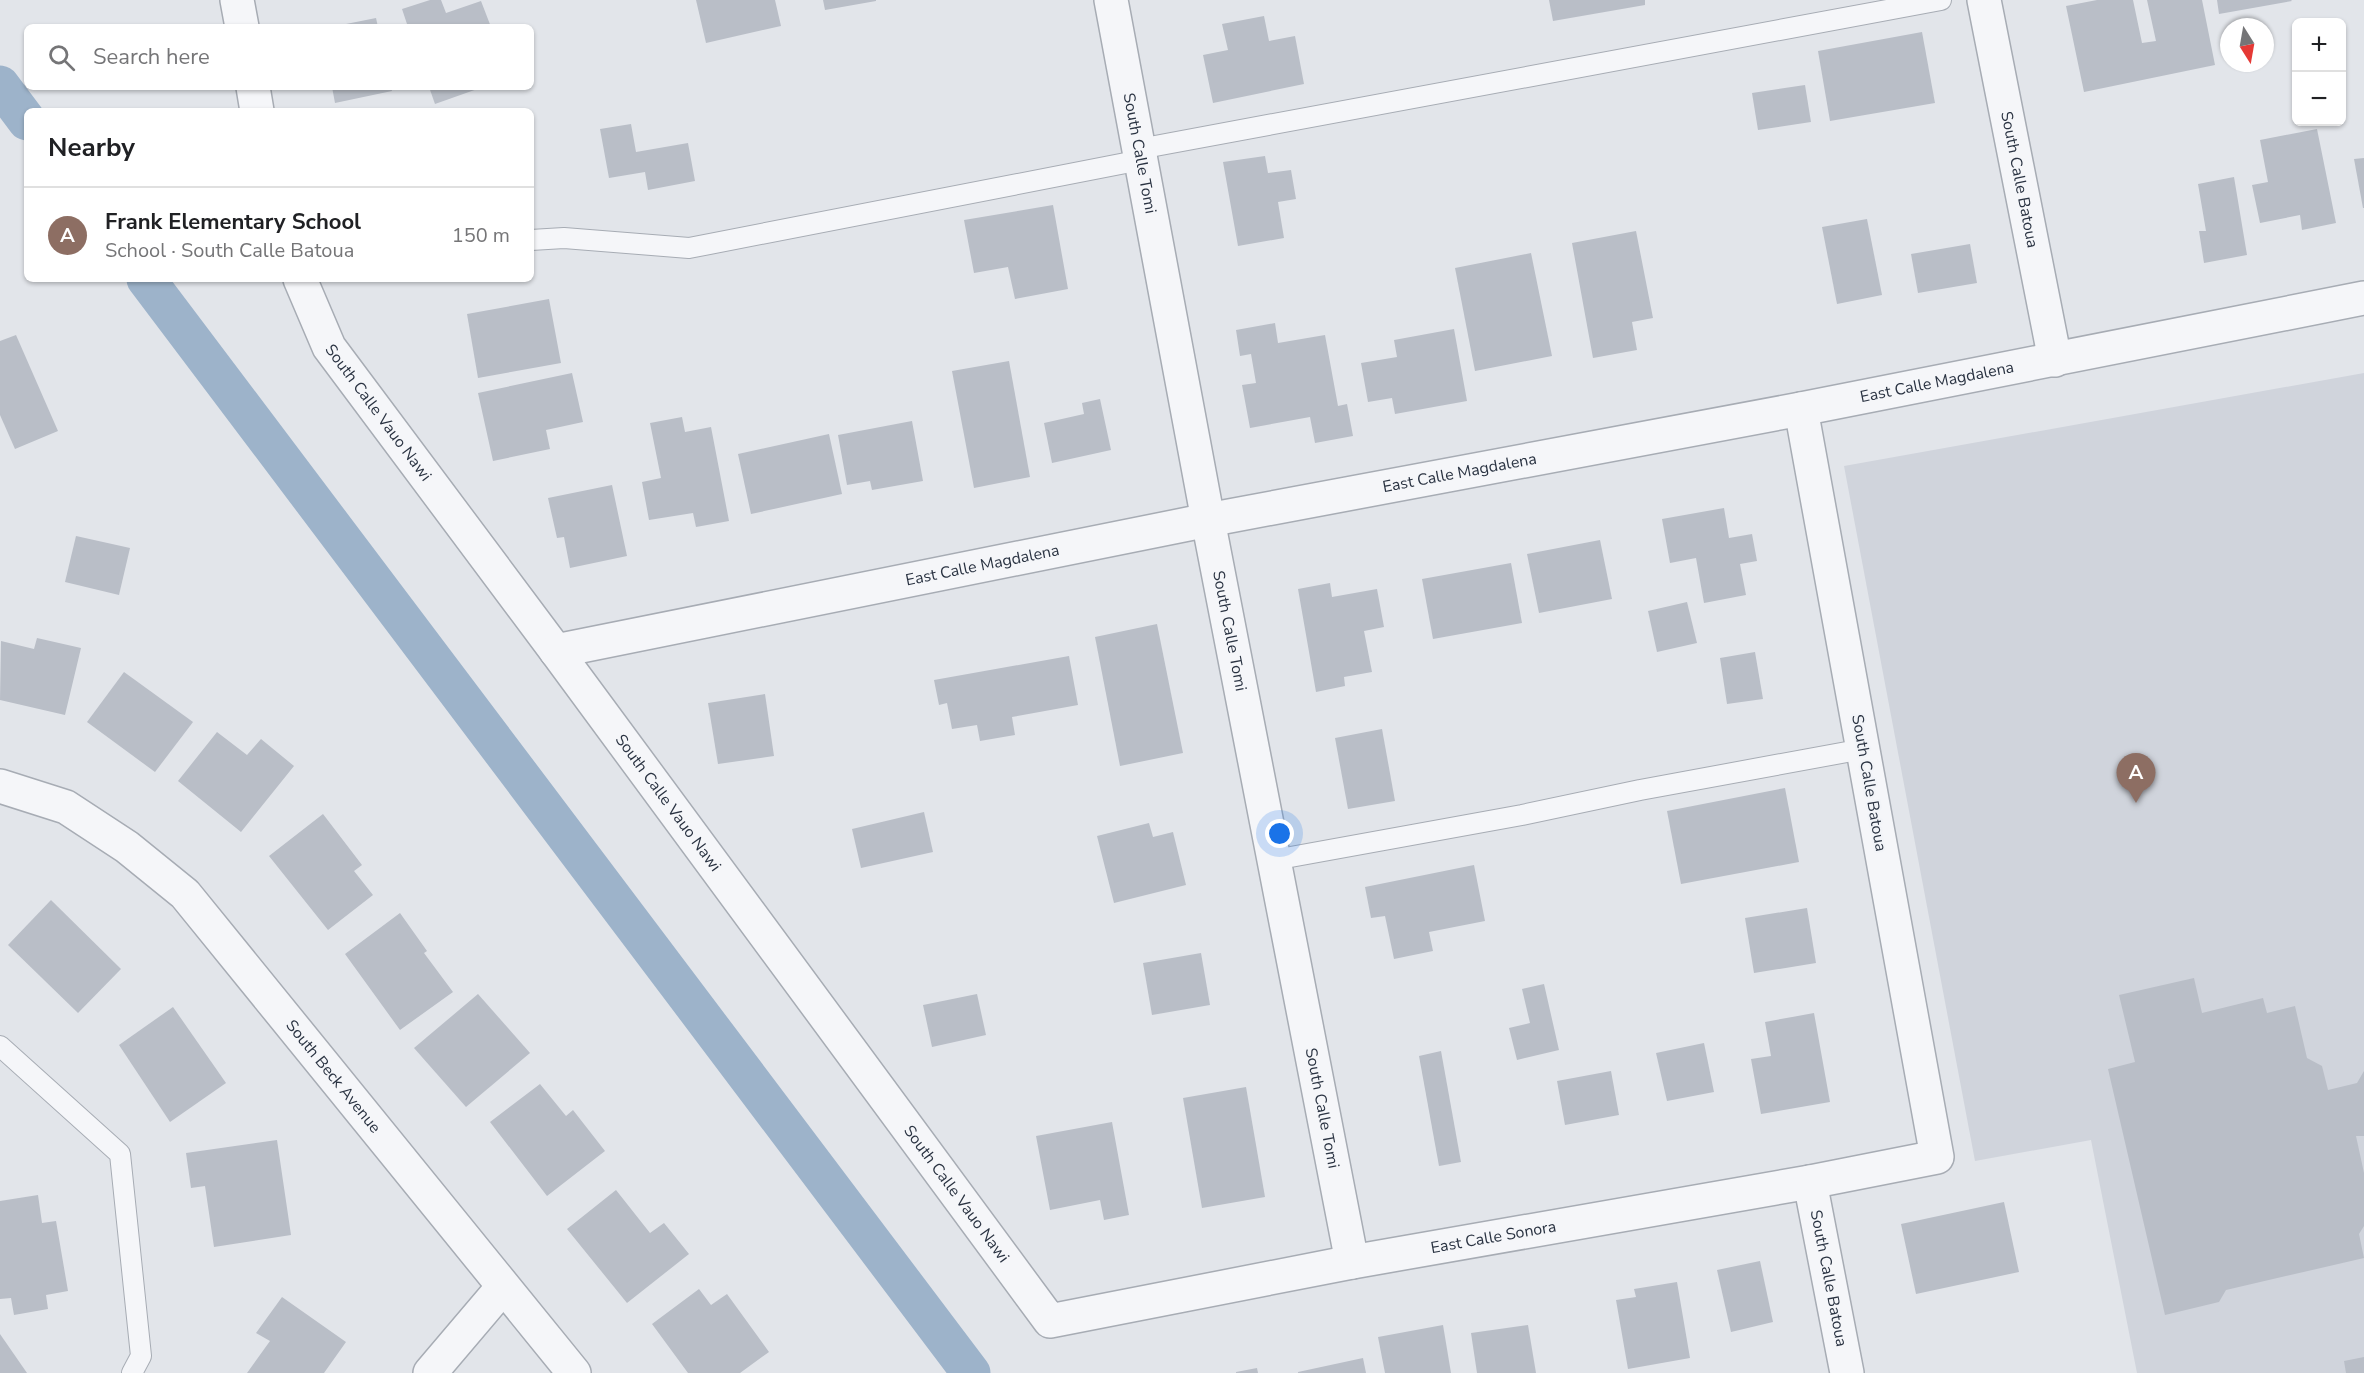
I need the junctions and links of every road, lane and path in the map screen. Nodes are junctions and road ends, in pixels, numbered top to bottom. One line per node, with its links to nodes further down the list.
1 (237, 0): 5 (street)
2 (1111, 0): 8 (street, South Calle Tomi)
3 (1941, 0): 8 (lane)
4 (1984, 0): 12 (street, South Calle Batoua)
5 (241, 24)
6 (254, 90): 7 (street)
7 (256, 108)
8 (1140, 154): 9 (lane); 14 (street, South Calle Tomi)
9 (534, 240)
10 (301, 282): 15 (street, South Calle Vauo Nawi)
11 (2364, 298): 12 (street, East Calle Magdalena)
12 (2055, 360): 13 (street, East Calle Magdalena)
13 (1801, 409): 14 (street, East Calle Magdalena); 16 (street, South Calle Batoua)
14 (1208, 520): 15 (street, East Calle Magdalena); 18 (street, South Calle Tomi)
15 (556, 651): 24 (street, South Calle Vauo Nawi)
16 (1863, 749): 18 (lane); 20 (street, South Calle Batoua)
17 (0, 786): 23 (street, South Beck Avenue)
18 (1274, 860): 22 (street, South Calle Tomi)
19 (0, 1046): 25 (lane)
20 (1937, 1157): 21 (street, East Calle Sonora)
21 (1810, 1182): 22 (street, East Calle Sonora); 28 (street, South Calle Batoua)
22 (1352, 1262): 24 (street, East Calle Sonora)
23 (503, 1287): 26 (street); 27 (street, South Beck Avenue)
24 (1050, 1320)
25 (132, 1373)
26 (430, 1373)
27 (574, 1373)
28 (1847, 1373)

